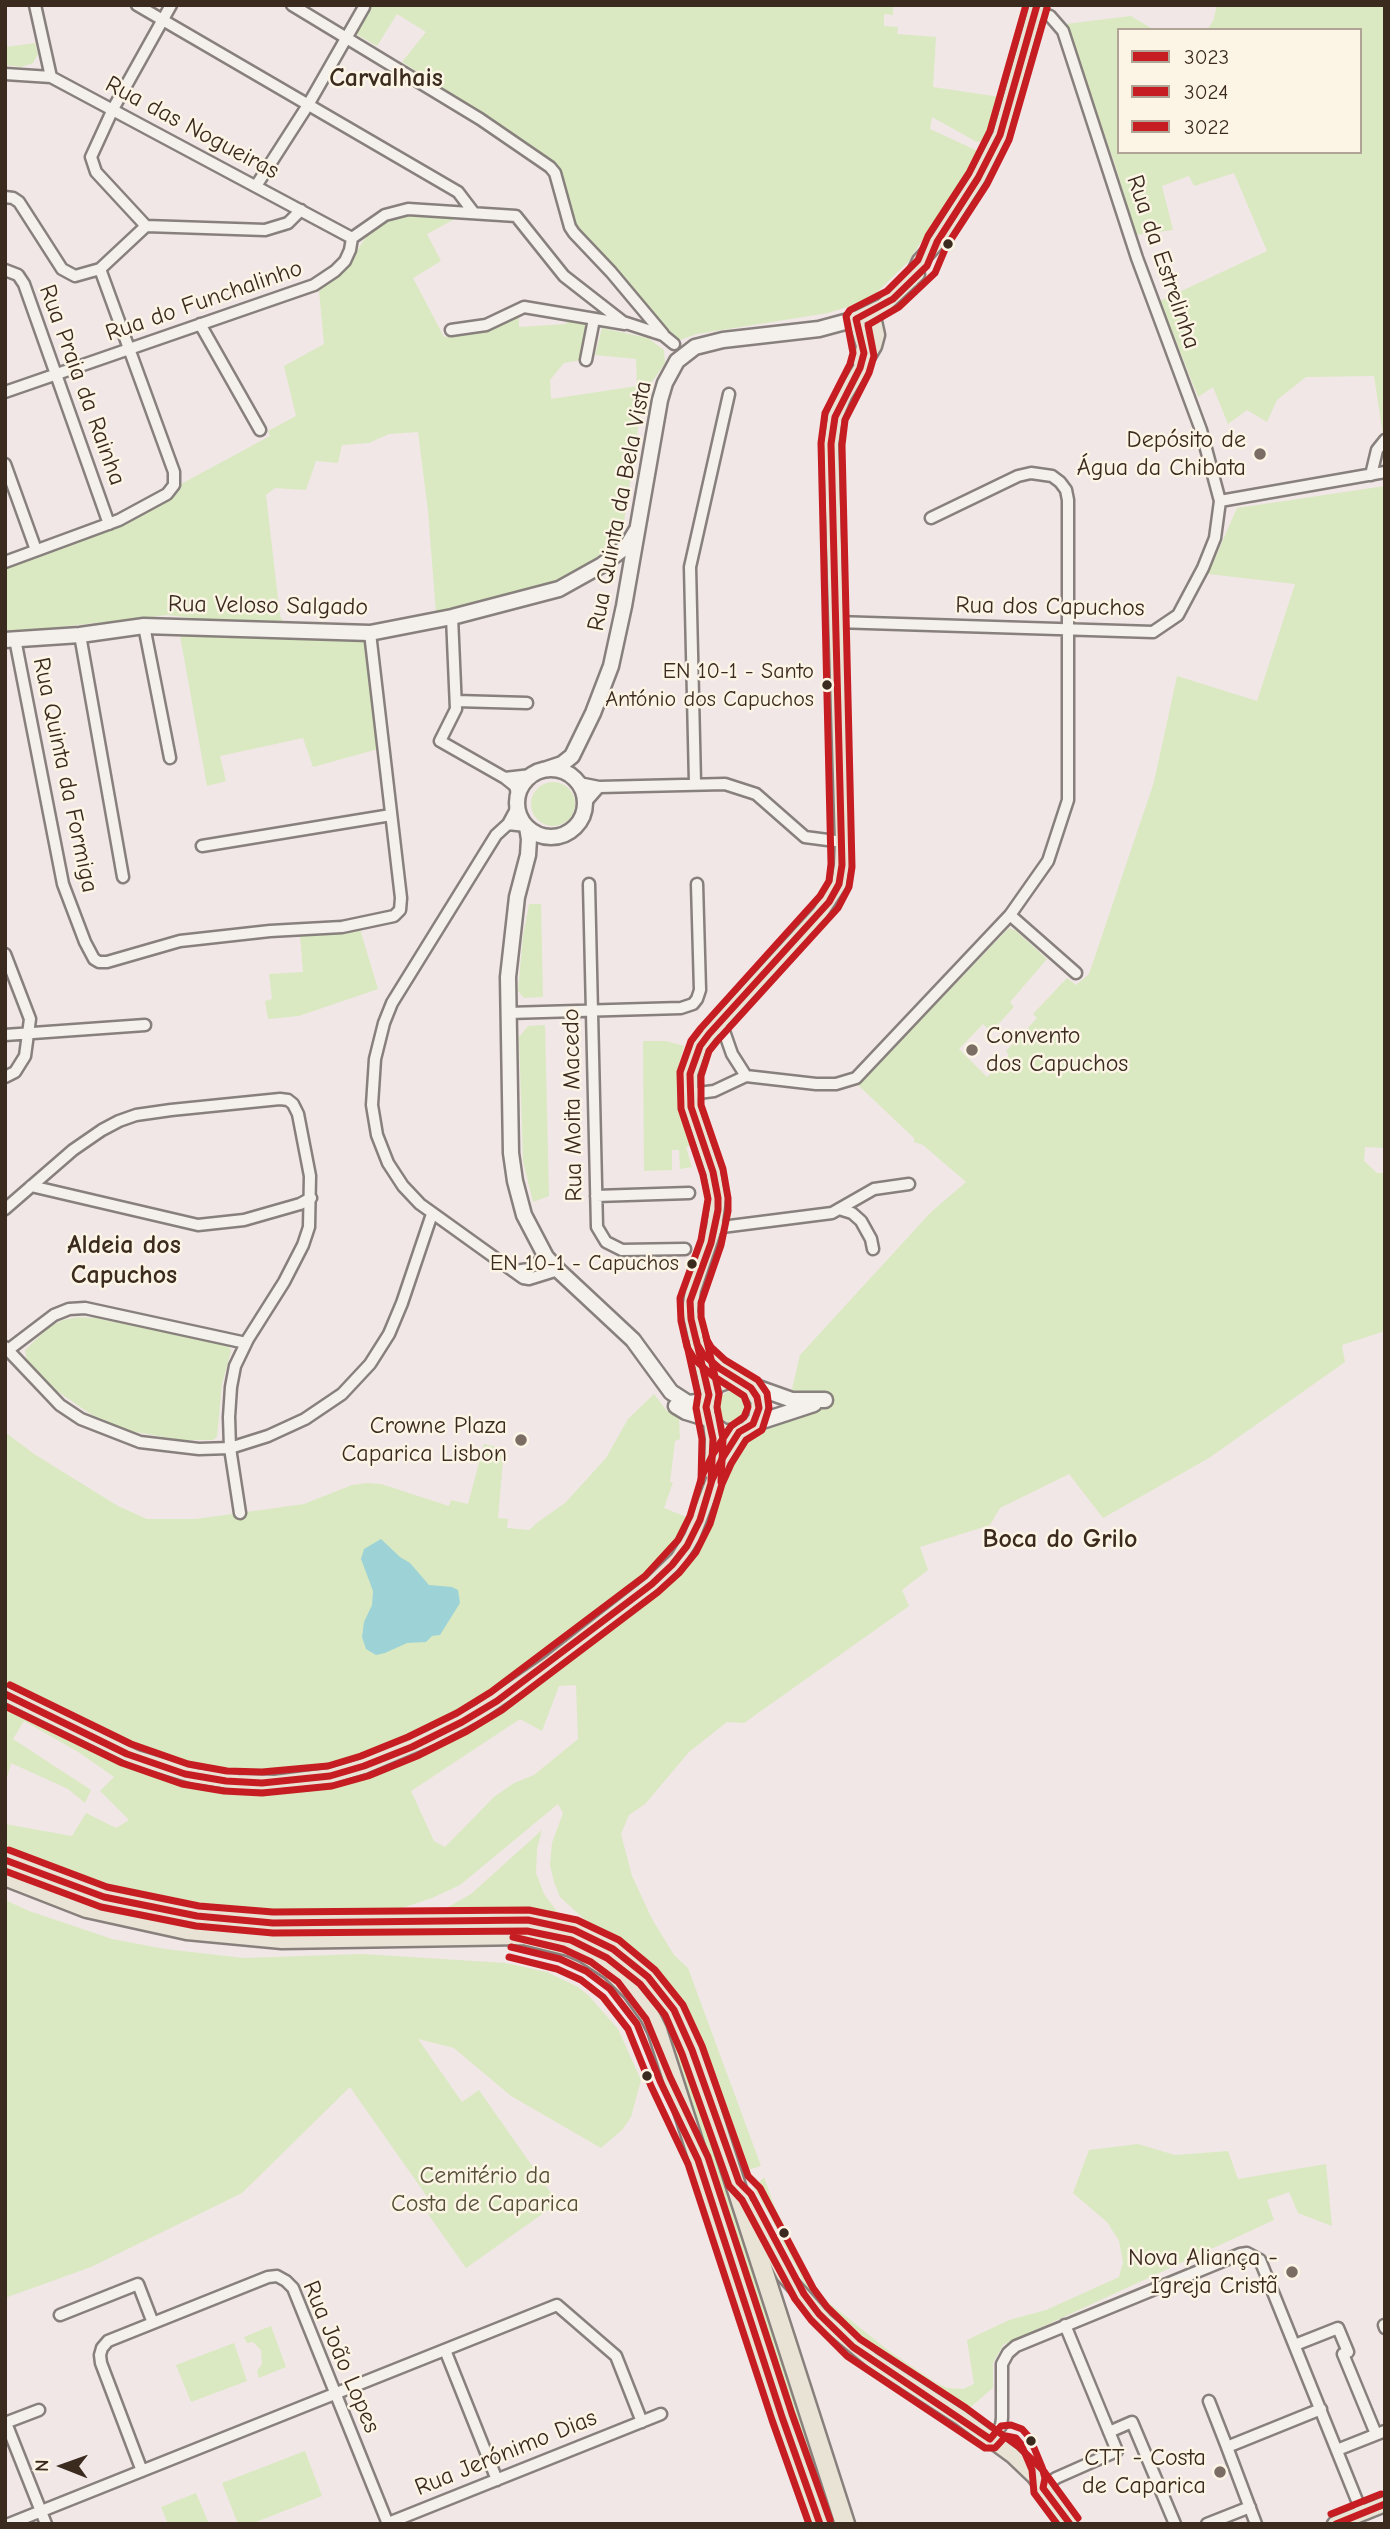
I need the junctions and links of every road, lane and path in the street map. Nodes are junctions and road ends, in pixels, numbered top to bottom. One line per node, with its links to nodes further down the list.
1 (35, 5): 10 (street)
2 (137, 5): 7 (street)
3 (171, 5): 7 (street)
4 (292, 5): 8 (street)
5 (364, 7): 8 (street)
6 (1036, 9): 21 (main road); 42 (street, Rua da Estrelinha)
7 (163, 20): 11 (street); 12 (street)
8 (346, 37): 11 (street); 27 (street)
9 (5, 74): 10 (street, Rua das Nogueiras)
10 (51, 77): 12 (street, Rua das Nogueiras)
11 (308, 105): 13 (street); 16 (street)
12 (113, 109): 13 (street, Rua das Nogueiras); 17 (street)
13 (256, 186): 15 (street, Rua das Nogueiras)
14 (5, 197): 19 (street)
15 (301, 210): 17 (street); 18 (street, Rua das Nogueiras)
16 (474, 213): 18 (street, Rua do Funchalinho); 25 (street, Rua do Funchalinho)
17 (146, 226): 19 (street)
18 (352, 238): 24 (street, Rua do Funchalinho)
19 (100, 269): 29 (street)
20 (5, 270): 34 (street, Rua Praia da Rainha)
21 (872, 312): 23 (main road); 33 (main road)
22 (594, 319): 25 (street); 26 (street); 31 (street)
23 (856, 319): 30 (street, Rua Quinta da Bela Vista); 33 (main road)
24 (200, 324): 29 (street, Rua do Funchalinho); 37 (street)
25 (629, 325): 27 (street, Rua do Funchalinho)
26 (451, 330)
27 (663, 335): 28 (street, Rua do Funchalinho)
28 (674, 344): 30 (street, Rua do Funchalinho); 32 (street)
29 (129, 348): 34 (street, Rua do Funchalinho); 44 (street)
30 (689, 351): 32 (street, Rua Quinta da Bela Vista)
31 (586, 360)
32 (675, 364): 45 (street, Rua Quinta da Bela Vista)
33 (860, 368): 52 (main road)
34 (55, 375): 35 (street, Rua do Funchalinho); 44 (street, Rua Praia da Rainha)
35 (5, 393)
36 (729, 394): 66 (street)
37 (260, 430)
38 (1385, 440): 41 (street)
39 (5, 464): 46 (street)
40 (1385, 472): 41 (street)
41 (1371, 475): 42 (street)
42 (1220, 501): 54 (street, Rua dos Capuchos)
43 (931, 518): 54 (street)
44 (109, 524): 46 (street)
45 (636, 531): 47 (street, Rua Veloso Salgado); 50 (street, Rua Quinta da Bela Vista)
46 (36, 550): 48 (street)
47 (619, 551): 49 (street, Rua Veloso Salgado); 50 (street)
48 (5, 562)
49 (602, 565): 50 (street); 51 (street, Rua Veloso Salgado)
50 (625, 565): 60 (street, Rua Quinta da Bela Vista)
51 (452, 617): 55 (street, Rua Veloso Salgado); 58 (street)
52 (835, 622): 54 (street, Rua dos Capuchos); 74 (main road)
53 (144, 626): 55 (street, Rua Veloso Salgado); 56 (street, Rua Veloso Salgado); 61 (street)
54 (1069, 631): 80 (street)
55 (370, 633): 70 (street)
56 (80, 635): 57 (street, Rua Veloso Salgado); 77 (street)
57 (10, 639): 70 (street, Rua Quinta da Formiga)
58 (456, 701): 59 (street); 64 (street)
59 (527, 703)
60 (572, 756): 62 (street); 65 (street)
61 (170, 758)
62 (547, 769): 63 (street); 65 (street)
63 (531, 775): 64 (street); 68 (street)
64 (505, 778): 68 (street)
65 (577, 781): 67 (street); 69 (street)
66 (695, 783): 67 (street); 74 (street)
67 (599, 787): 69 (street)
68 (517, 799): 71 (street); 72 (street)
69 (585, 803): 73 (street)
70 (391, 815): 75 (street)
71 (508, 824): 72 (street); 99 (street)
72 (527, 827): 73 (street); 76 (street)
73 (545, 836): 76 (street)
74 (843, 842): 85 (main road)
75 (202, 846)
76 (528, 855): 84 (street)
77 (123, 877)
78 (589, 884): 83 (street, Rua Moita Macedo)
79 (698, 884): 83 (street)
80 (1010, 915): 82 (street); 89 (street)
81 (5, 955): 88 (street)
82 (1076, 973)
83 (592, 1010): 84 (street); 95 (street, Rua Moita Macedo)
84 (508, 1013): 103 (street)
85 (718, 1023): 89 (street); 91 (main road)
86 (145, 1025): 88 (street)
87 (5, 1035): 88 (street)
88 (29, 1035): 90 (street)
89 (746, 1076): 91 (street)
90 (5, 1077)
91 (690, 1094): 100 (main road)
92 (909, 1184): 98 (street)
93 (31, 1186): 96 (street); 96 (street); 97 (street)
94 (689, 1193): 95 (street)
95 (596, 1196): 101 (street, Rua Moita Macedo)
96 (311, 1198): 106 (street)
97 (5, 1209)
98 (839, 1209): 100 (street); 102 (street)
99 (432, 1214): 105 (street); 115 (street)
100 (714, 1228): 107 (main road)
101 (685, 1249)
102 (873, 1249)
103 (546, 1257): 104 (street); 105 (street)
104 (558, 1270): 105 (street); 109 (street)
105 (515, 1271)
106 (246, 1343): 108 (street); 115 (street)
107 (697, 1343): 110 (main road); 111 (main road)
108 (7, 1349): 115 (street)
109 (664, 1383): 111 (street); 112 (street)
110 (745, 1383): 111 (main road); 113 (main road); 113 (street)
111 (708, 1398): 112 (main road)
112 (710, 1421): 114 (main road); 116 (main road)
113 (753, 1424): 114 (main road)
114 (740, 1433): 116 (main road)
115 (230, 1448): 117 (street)
116 (712, 1480): 118 (main road)
117 (240, 1513)
118 (5, 1694)
119 (5, 1860): 121 (highway)
120 (5, 1876): 149 (highway)
121 (698, 2063): 136 (main road); 150 (highway)
122 (60, 2315): 123 (street)
123 (153, 2323): 127 (street, Rua João Lopes); 139 (street, Rua João Lopes)
124 (1065, 2325): 125 (street); 134 (street); 136 (street)
125 (1295, 2345): 129 (street); 135 (street)
126 (444, 2350): 127 (street); 132 (street); 140 (street)
127 (336, 2393): 139 (street); 148 (street, Rua João Lopes)
128 (1209, 2401): 137 (street)
129 (1321, 2409): 137 (street); 138 (street)
130 (40, 2410): 133 (street)
131 (661, 2414): 132 (street, Rua Jerónimo Dias)
132 (642, 2422): 140 (street, Rua Jerónimo Dias)
133 (6, 2423): 144 (street)
134 (1109, 2432): 141 (street); 152 (street)
135 (1380, 2433): 138 (street)
136 (990, 2439): 141 (main road)
137 (1227, 2447): 143 (street)
138 (1337, 2450): 145 (street)
139 (142, 2471): 144 (street)
140 (497, 2480): 148 (street, Rua Jerónimo Dias)
141 (1043, 2488): 151 (main road)
142 (1385, 2504): 145 (main road)
143 (1250, 2507): 153 (street); 154 (street)
144 (41, 2511): 146 (street); 147 (street)
145 (1362, 2513): 155 (main road)
146 (9, 2524)
147 (46, 2524)
148 (387, 2524)
149 (820, 2524)
150 (845, 2524)
151 (1070, 2524)
152 (1175, 2524)
153 (1208, 2524)
154 (1256, 2524)
155 (1335, 2524)

